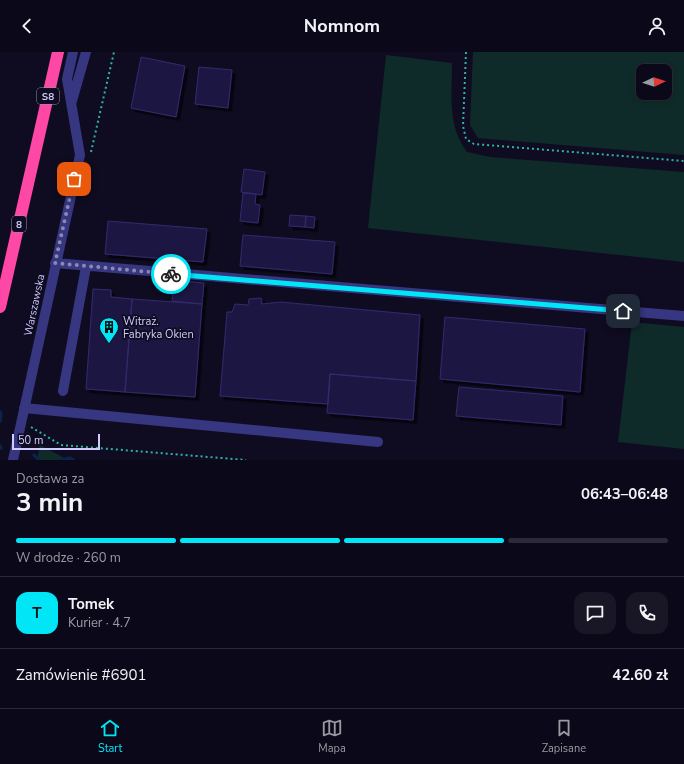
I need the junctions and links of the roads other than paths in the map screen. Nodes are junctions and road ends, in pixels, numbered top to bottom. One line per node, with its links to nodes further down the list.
1 (58, 52): 5 (highway, S8)
2 (73, 52): 4 (street)
3 (86, 52): 4 (street)
4 (71, 105): 6 (street, Warszawska)
5 (37, 140): 8 (highway, 8)
6 (55, 263): 7 (street); 11 (street, Warszawska)
7 (86, 266): 9 (street); 10 (street)
8 (0, 307)
9 (684, 316)
10 (63, 391)
11 (24, 408): 12 (street); 13 (street, Warszawska)
12 (378, 442)
13 (13, 460)

